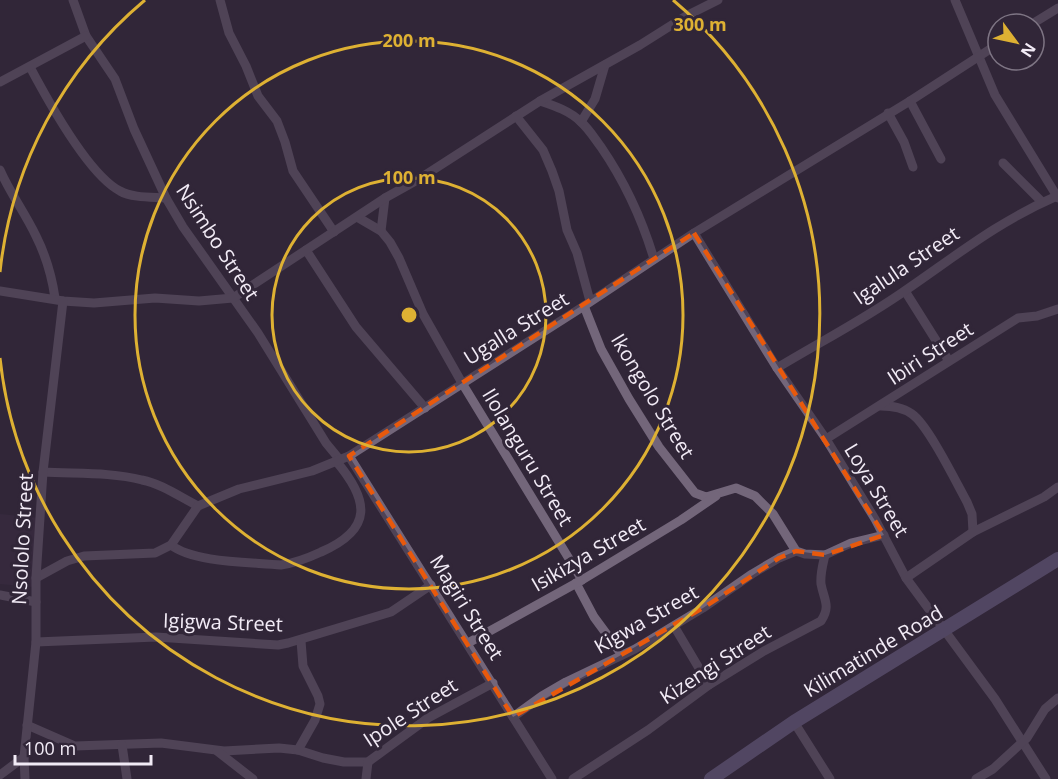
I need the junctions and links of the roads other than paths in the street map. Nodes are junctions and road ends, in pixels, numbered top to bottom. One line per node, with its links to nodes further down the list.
1 (73, 0): 5 (street, Nsimbo Street)
2 (220, 0): 26 (street)
3 (718, 0): 8 (street)
4 (955, 0): 7 (street)
5 (86, 36): 9 (street); 21 (street, Nsimbo Street)
6 (986, 51): 7 (street, Ugalla Street)
7 (980, 54): 12 (street, Ugalla Street); 20 (street)
8 (605, 65): 11 (street); 15 (street)
9 (30, 67): 10 (street); 21 (street)
10 (0, 82)
11 (540, 101): 14 (street); 15 (street)
12 (910, 101): 13 (street, Ugalla Street); 16 (street)
13 (888, 113): 18 (street); 27 (street, Ugalla Street)
14 (516, 116): 22 (street); 34 (street, Ikongolo Street)
15 (581, 122): 29 (street)
16 (941, 159)
17 (1003, 163): 23 (street)
18 (913, 167)
19 (0, 170): 33 (street, Nsololo Street)
20 (1057, 197): 23 (street, Igalula Street)
21 (166, 198): 32 (street, Nsimbo Street)
22 (385, 198): 24 (street); 25 (street)
23 (1042, 202): 31 (street, Igalula Street)
24 (357, 218): 25 (street); 26 (street)
25 (381, 231): 38 (street, Ilolanguru Street)
26 (334, 232): 28 (street)
27 (694, 233): 29 (street, Ugalla Street); 37 (street, Loya Street)
28 (306, 250): 32 (street); 40 (street)
29 (654, 259): 34 (street, Ugalla Street)
30 (0, 291): 33 (street)
31 (905, 291): 36 (street); 37 (street, Igalula Street)
32 (232, 298): 33 (street); 43 (street, Nsimbo Street)
33 (59, 300): 44 (street, Nsololo Street)
34 (587, 304): 38 (street, Ugalla Street); 46 (street, Ikongolo Street)
35 (1058, 309): 36 (street, Ibiri Street)
36 (949, 361): 39 (street, Ibiri Street)
37 (777, 368): 41 (street, Loya Street)
38 (462, 384): 40 (street, Ugalla Street); 56 (street, Ilolanguru Street)
39 (881, 406): 41 (street, Ibiri Street); 48 (street)
40 (425, 408): 42 (street, Ugalla Street)
41 (826, 439): 49 (street, Loya Street)
42 (349, 456): 43 (street, Ugalla Street); 57 (street, Magiri Street)
43 (338, 461): 47 (street, Ugalla Street); 50 (street, Nsimbo Street)
44 (43, 472): 47 (street); 54 (street, Nsololo Street)
45 (1058, 487): 48 (street)
46 (723, 491): 51 (street, Ikongolo Street); 56 (street, Isikizya Street)
47 (198, 506): 50 (street)
48 (973, 532): 55 (street)
49 (884, 535): 52 (street); 55 (street, Loya Street)
50 (171, 545): 54 (street)
51 (796, 551): 52 (street); 60 (street, Kigwa Street)
52 (825, 555): 67 (street, Kizengi Street)
53 (1058, 559): 61 (main road, Kilimatinde Road)
54 (36, 578): 59 (street, Nsololo Street)
55 (906, 578): 61 (street, Loya Street)
56 (579, 581): 64 (street, Isikizya Street); 65 (street, Ilolanguru Street)
57 (431, 585): 62 (street, Igigwa Street); 64 (street, Magiri Street)
58 (0, 595): 59 (street)
59 (36, 602): 63 (street, Nsololo Street)
60 (674, 626): 65 (street, Kigwa Street); 67 (street)
61 (944, 630): 70 (main road, Kilimatinde Road); 72 (street, Loya Street)
62 (301, 641): 63 (street, Igigwa Street); 75 (street)
63 (36, 642): 71 (street, Nsololo Street)
64 (468, 643): 66 (street, Magiri Street)
65 (622, 655): 69 (street, Kigwa Street)
66 (493, 683): 69 (street, Magiri Street); 77 (street, Ipole Street)
67 (709, 685): 84 (street, Kizengi Street)
68 (1058, 698): 72 (street)
69 (513, 717): 83 (street, Magiri Street)
70 (794, 722): 85 (main road, Kilimatinde Road); 86 (street)
71 (27, 725): 73 (street, Ipole Street); 76 (street, Nsololo Street)
72 (1022, 742): 87 (street); 88 (street, Loya Street)
73 (122, 745): 74 (street, Ipole Street); 80 (street)
74 (214, 750): 75 (street, Ipole Street); 81 (street)
75 (298, 750): 77 (street, Ipole Street)
76 (24, 757): 78 (street); 79 (street, Nsololo Street)
77 (368, 762): 82 (street)
78 (0, 775)
79 (25, 779)
80 (127, 779)
81 (254, 779)
82 (366, 779)
83 (552, 779)
84 (573, 779)
85 (711, 779)
86 (830, 779)
87 (976, 779)
88 (1046, 779)

